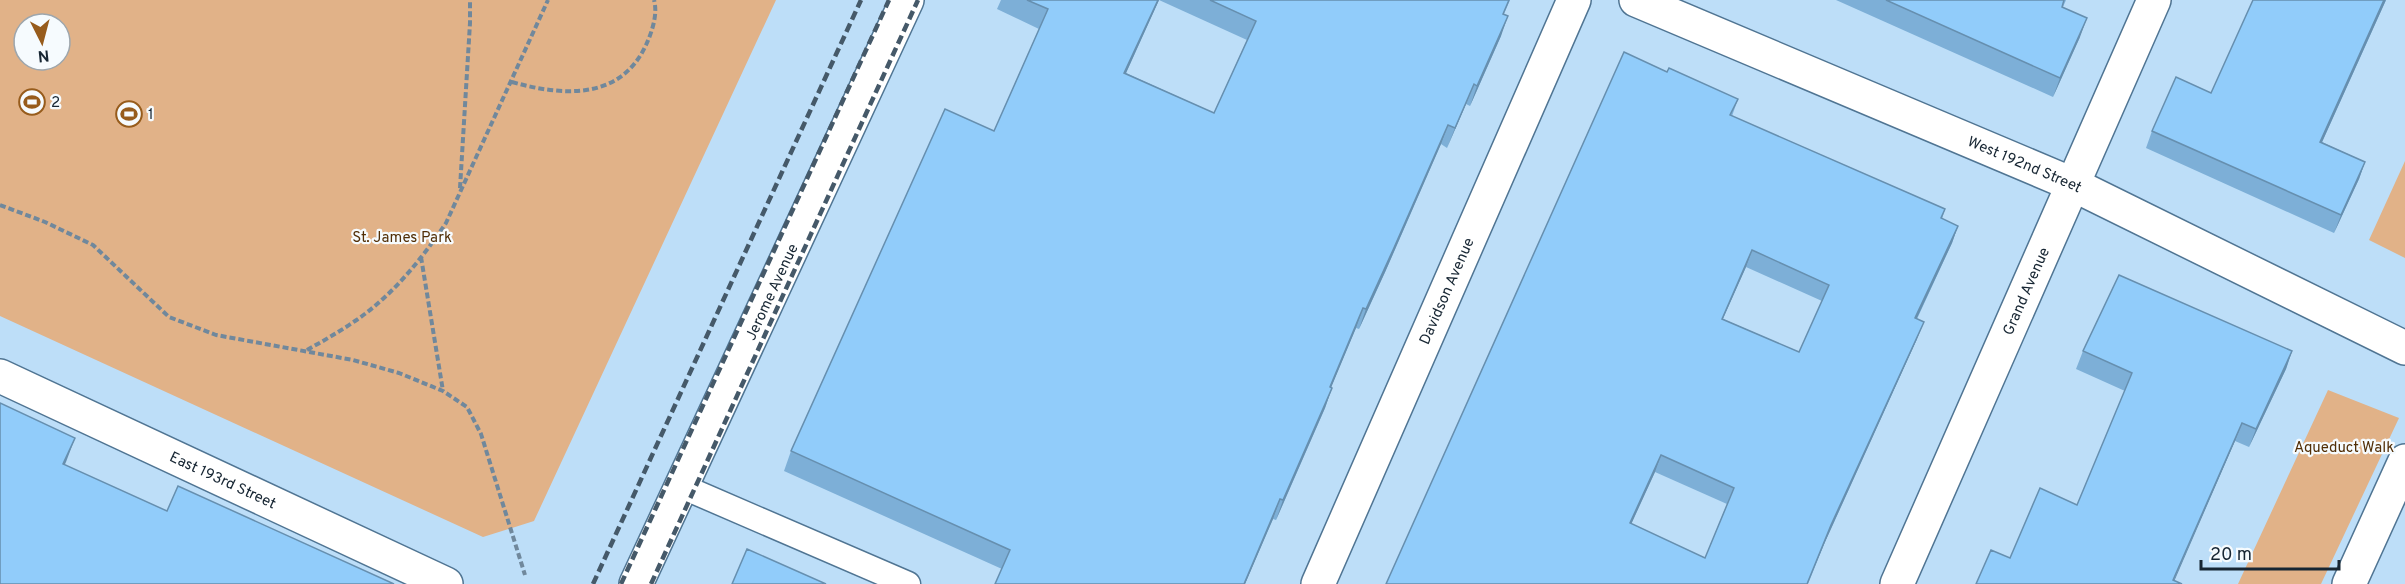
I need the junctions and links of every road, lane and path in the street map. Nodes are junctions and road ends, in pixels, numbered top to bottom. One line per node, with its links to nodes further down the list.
1 (470, 0): 10 (path)
2 (548, 0): 8 (path)
3 (654, 0): 8 (path)
4 (908, 0): 20 (street, Jerome Avenue)
5 (1574, 0): 25 (street, Davidson Avenue)
6 (1636, 0): 9 (street, West 192nd Street)
7 (2154, 0): 9 (street, Grand Avenue)
8 (512, 82): 10 (path)
9 (2072, 184): 15 (street, West 192nd Street); 26 (street, Grand Avenue)
10 (459, 192): 14 (path)
11 (0, 205): 12 (path)
12 (8, 208): 13 (path); 16 (path)
13 (0, 212)
14 (421, 257): 16 (path); 18 (path)
15 (2405, 348)
16 (307, 351): 18 (path)
17 (0, 376): 22 (street, East 193rd Street)
18 (443, 391): 21 (path)
19 (2405, 461): 27 (street)
20 (681, 486): 23 (street, Jerome Avenue); 24 (lane)
21 (525, 575)
22 (446, 584)
23 (636, 584)
24 (908, 584)
25 (1318, 584)
26 (1897, 584)
27 (2349, 584)

